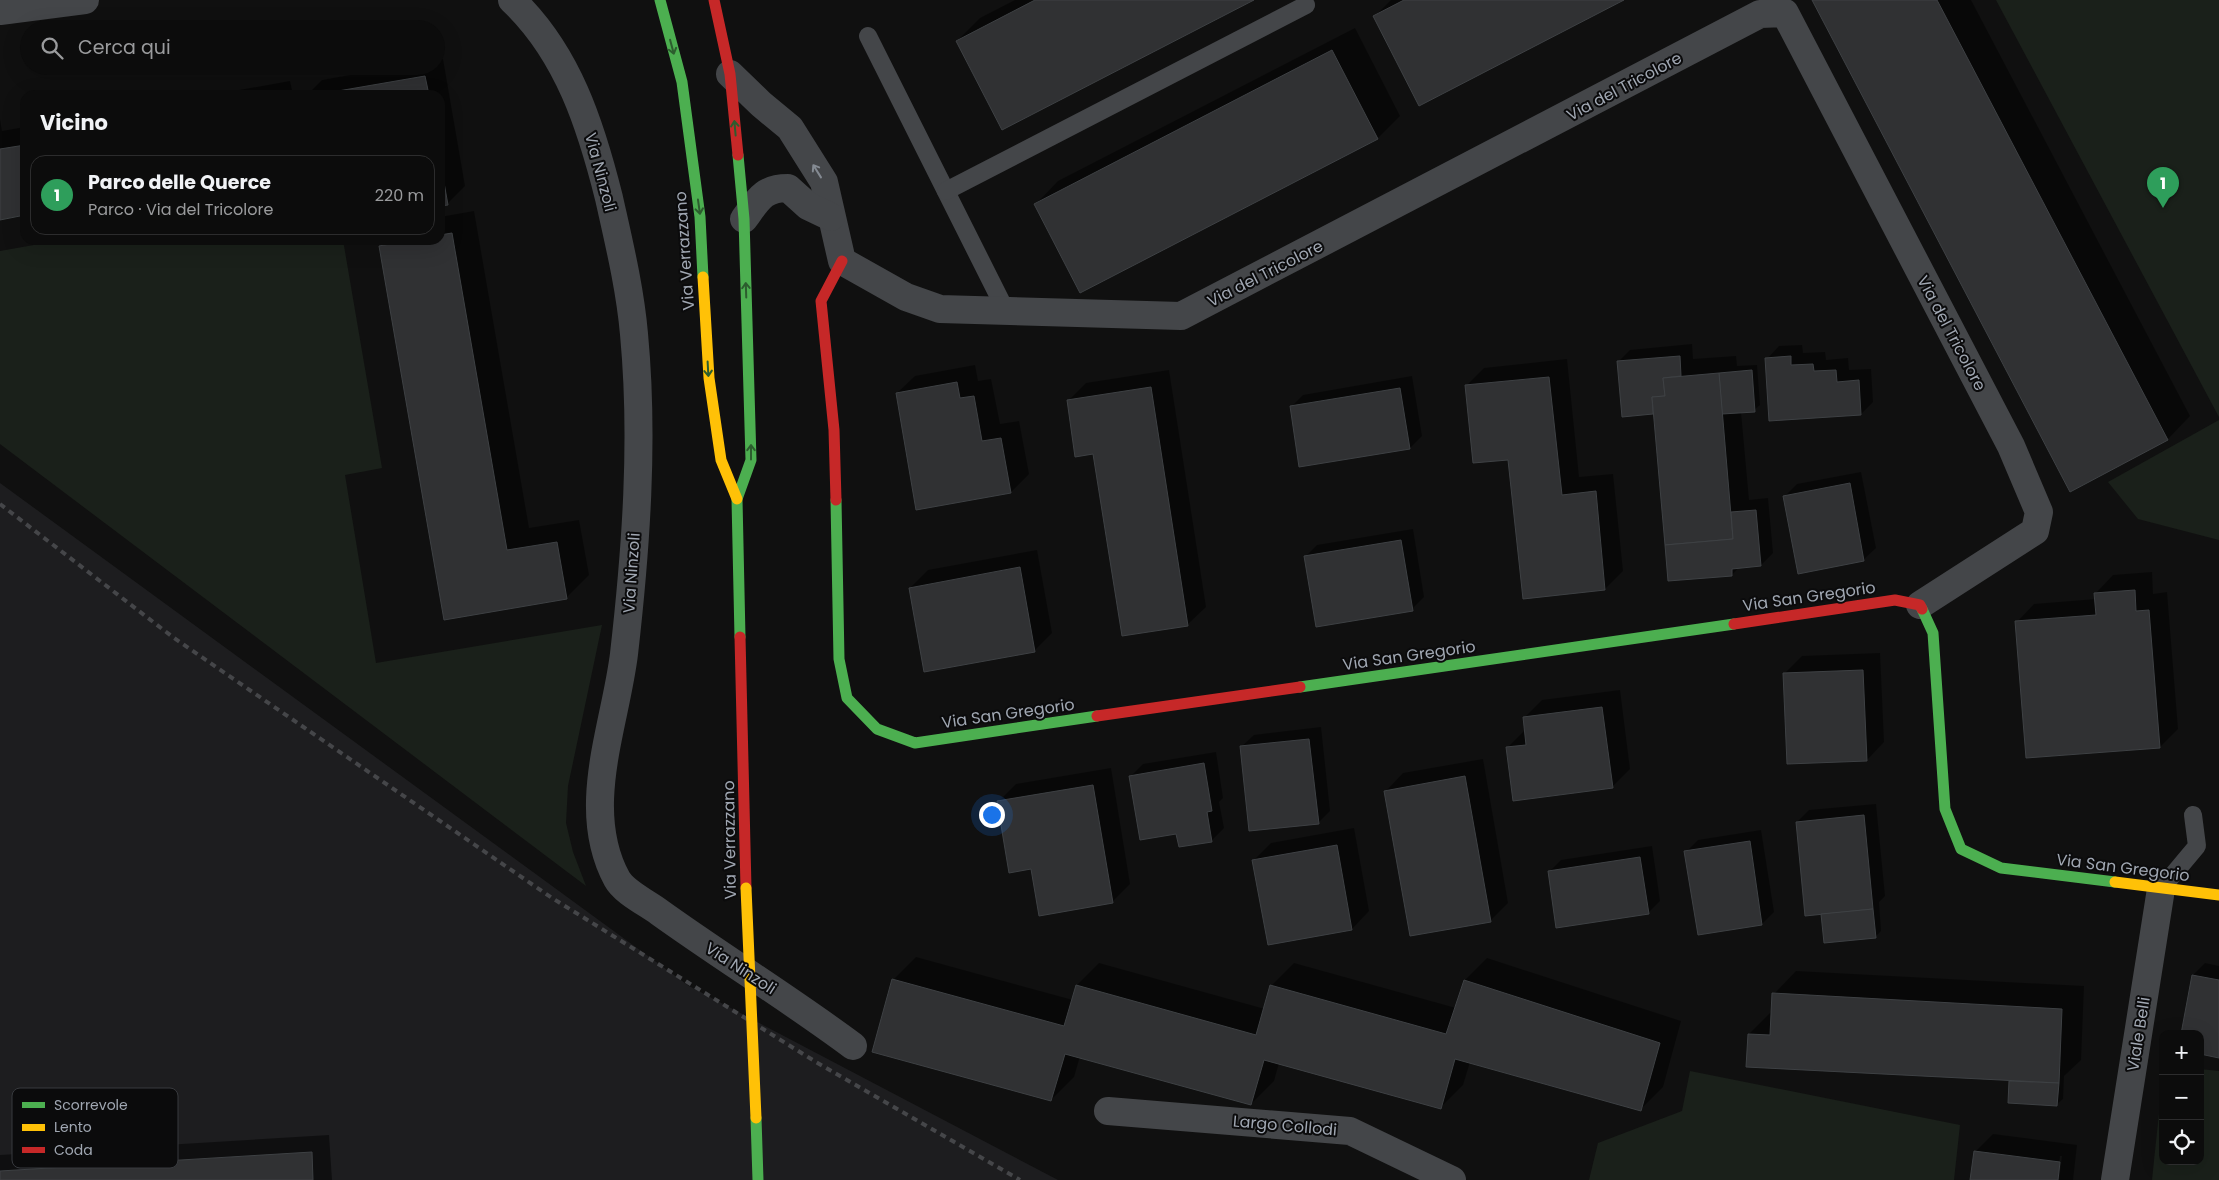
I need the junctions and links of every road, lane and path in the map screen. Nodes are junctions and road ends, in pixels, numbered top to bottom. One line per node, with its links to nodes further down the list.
1 (85, 0): 7 (street)
2 (512, 0): 20 (street, Via Ninzoli)
3 (660, 0): 15 (street, Via Verrazzano, one-way to 15)
4 (714, 0): 9 (street, Via Verrazzano)
5 (1306, 5): 10 (lane)
6 (1784, 6): 14 (street, Via del Tricolore); 16 (street, Via del Tricolore)
7 (0, 12)
8 (868, 36): 10 (lane)
9 (730, 74): 11 (street, one-way to 9); 12 (street, Via Verrazzano, one-way to 9)
10 (946, 191): 14 (lane)
11 (832, 217): 12 (street); 13 (street)
12 (744, 219): 15 (street, Via Verrazzano, one-way to 12)
13 (842, 261): 14 (street, Via del Tricolore); 16 (street, Via San Gregorio)
14 (1006, 311)
15 (737, 498): 22 (street, Via Verrazzano, bridge)
16 (1920, 605): 18 (street, Via San Gregorio)
17 (2193, 815): 18 (lane)
18 (2161, 888): 19 (street, Via San Gregorio); 24 (street, Viale Belli)
19 (2219, 895)
20 (853, 1046)
21 (1108, 1111): 23 (street, Largo Collodi)
22 (758, 1180)
23 (1452, 1180)
24 (2115, 1180)

